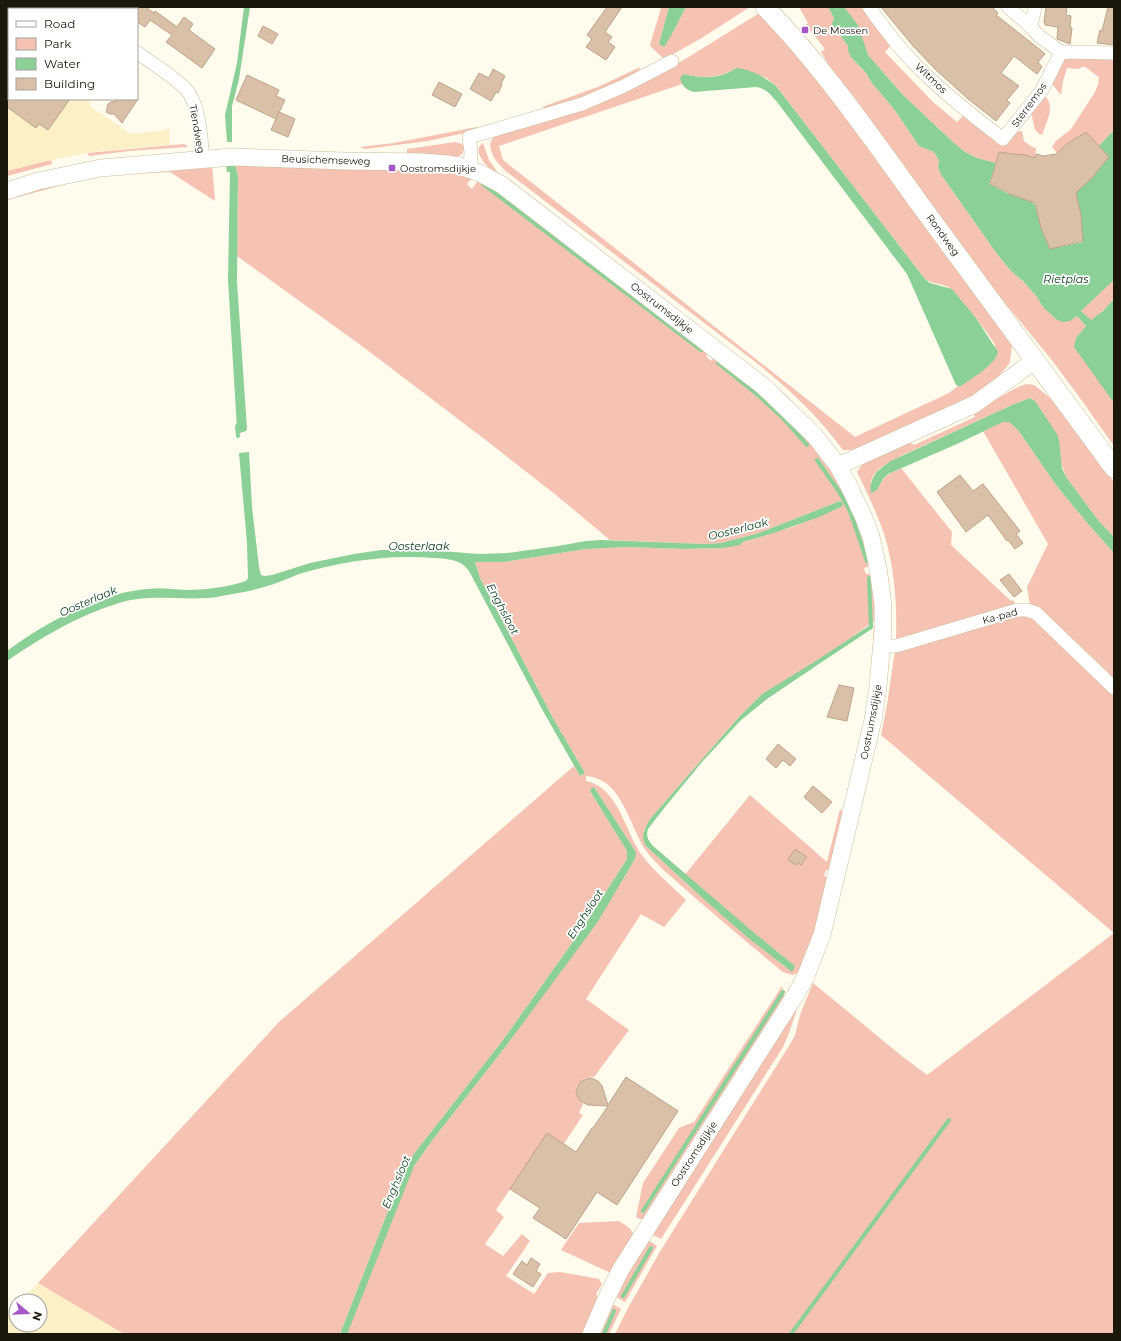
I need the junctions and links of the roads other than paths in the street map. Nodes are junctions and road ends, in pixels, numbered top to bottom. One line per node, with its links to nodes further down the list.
1 (765, 7): 14 (main road, Rondweg)
2 (869, 7): 10 (street, Witmos)
3 (1008, 7): 5 (street)
4 (1035, 7): 5 (street)
5 (1031, 27): 6 (street)
6 (1061, 52): 8 (street); 10 (street, Sterremos)
7 (138, 53): 11 (street, Tiendweg)
8 (1114, 53)
9 (672, 61): 12 (street)
10 (1003, 139)
11 (202, 160): 12 (street, Beusichemseweg); 13 (street, Beusichemseweg)
12 (470, 169): 15 (street, Oostrumsdijkje)
13 (7, 191)
14 (1034, 361): 15 (street); 16 (main road, Rondweg)
15 (838, 466): 17 (street, Oostrumsdijkje)
16 (1114, 468)
17 (883, 646): 18 (street, Ka-pad); 19 (street, Oostrumsdijkje)
18 (1114, 688)
19 (805, 978): 20 (street, Oostromsdijkje)
20 (591, 1334)

